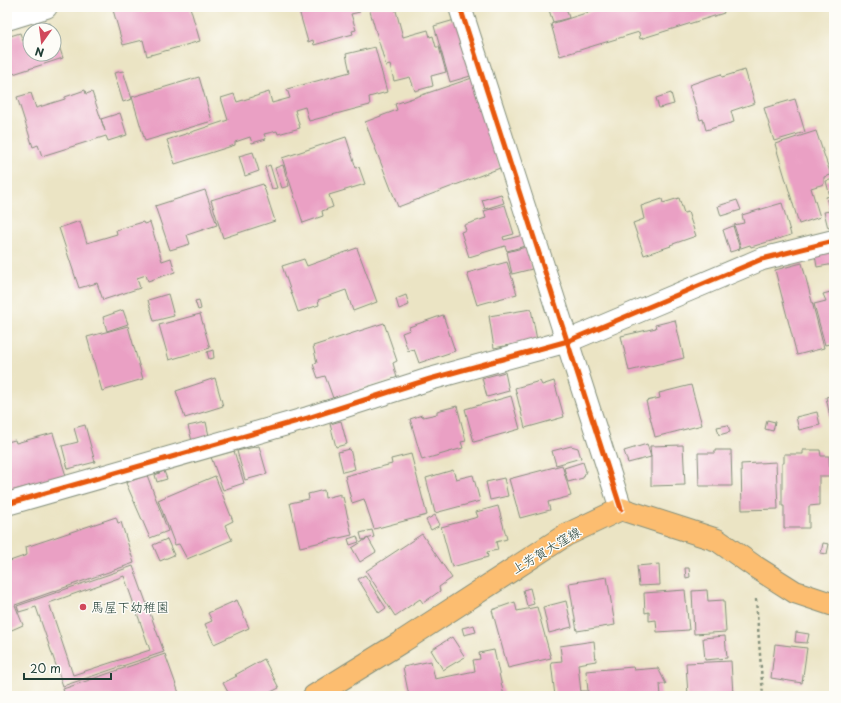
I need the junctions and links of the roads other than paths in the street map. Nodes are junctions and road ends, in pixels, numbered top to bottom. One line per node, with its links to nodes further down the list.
1 (46, 7): 3 (street)
2 (460, 7): 5 (street)
3 (7, 19)
4 (834, 241): 5 (street)
5 (568, 341): 6 (street); 7 (street)
6 (7, 504)
7 (621, 509): 8 (main road); 9 (main road, 上芳賀大窪線)
8 (834, 605)
9 (314, 696)

